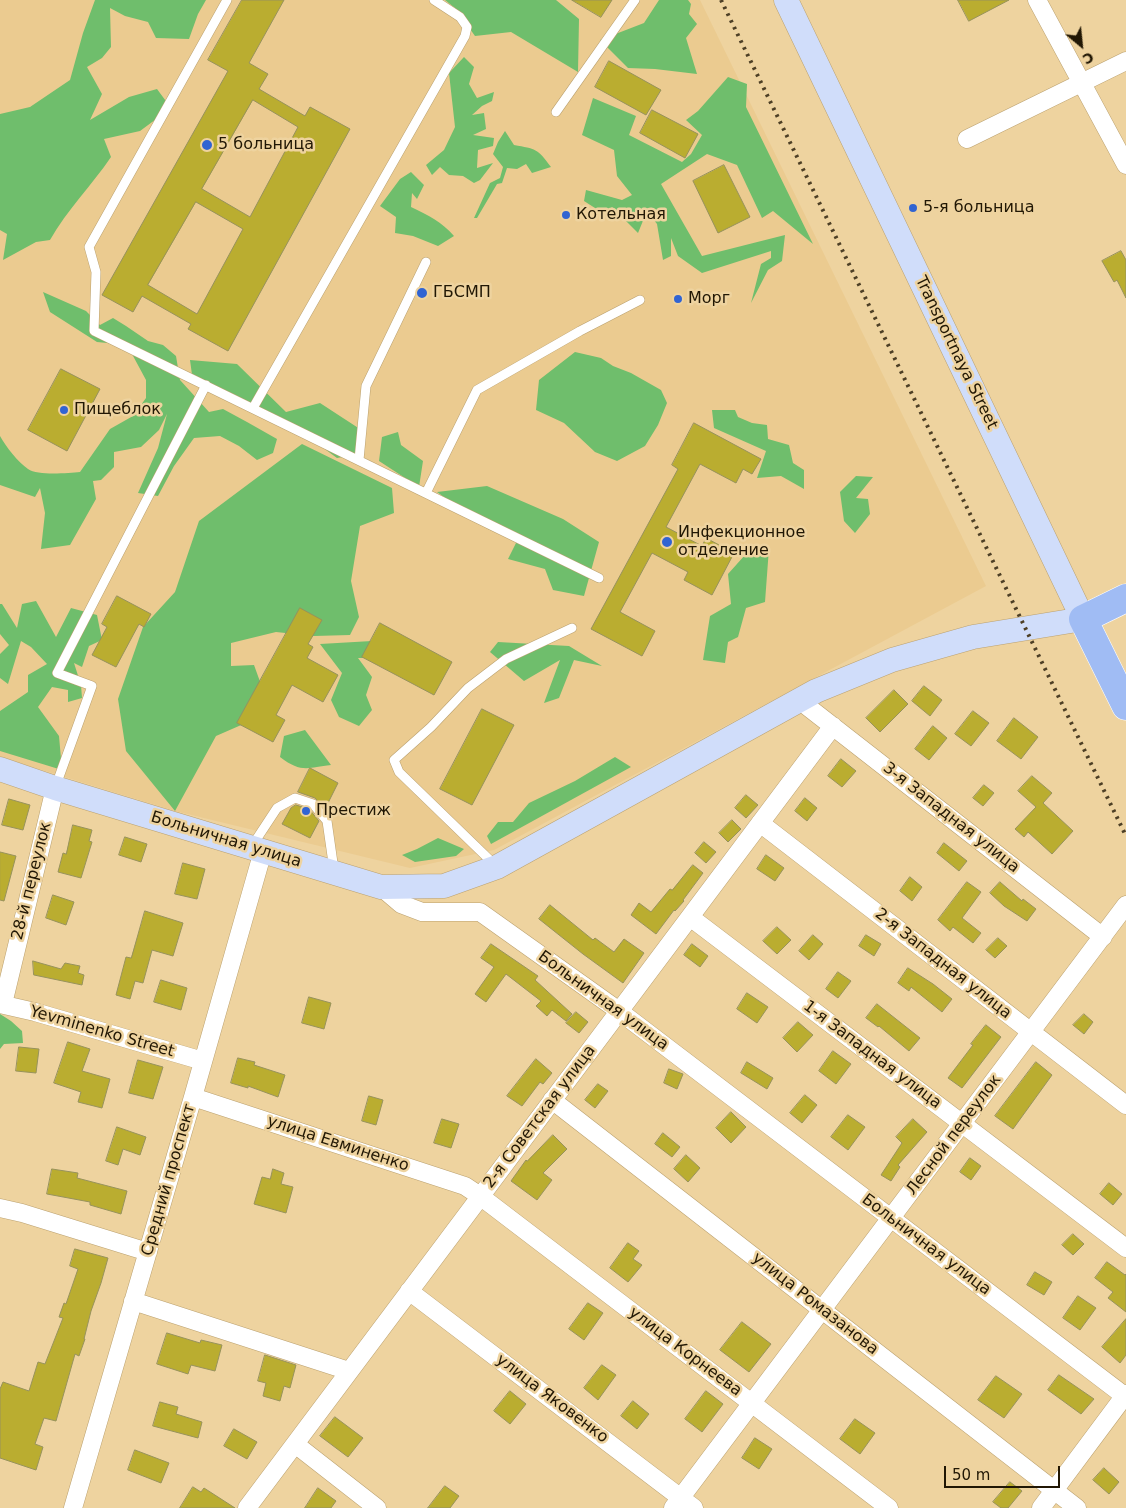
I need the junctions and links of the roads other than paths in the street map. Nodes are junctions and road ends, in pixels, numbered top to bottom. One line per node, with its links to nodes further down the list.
1 (228, 0): 13 (lane)
2 (434, 0): 14 (lane)
3 (635, 0): 8 (lane)
4 (786, 0): 19 (main road, Transportnaya Street)
5 (1038, 0): 7 (street)
6 (1126, 61): 7 (street)
7 (1082, 82): 9 (street); 10 (street)
8 (556, 112)
9 (967, 139)
10 (1126, 165)
11 (426, 262): 15 (lane)
12 (640, 300): 16 (lane)
13 (206, 385): 14 (lane); 25 (lane)
14 (253, 408): 15 (lane)
15 (359, 460): 16 (lane)
16 (426, 493): 17 (lane)
17 (599, 578)
18 (1126, 598): 19 (main road)
19 (1084, 619): 21 (main road); 22 (main road, Transportnaya Street)
20 (572, 628): 28 (lane)
21 (799, 700): 23 (street, 3-я Западная улица); 28 (main road)
22 (1126, 706)
23 (833, 726): 26 (street, 2-я Советская улица); 33 (street, 3-я Западная улица)
24 (0, 770): 25 (main road, Больничная улица)
25 (55, 788): 27 (main road, Больничная улица); 34 (street, 28-й переулок)
26 (760, 823): 32 (street, 2-я Советская улица); 36 (street, 2-я Западная улица)
27 (257, 849): 29 (main road, Больничная улица); 29 (lane); 37 (street, Средний проспект)
28 (497, 867): 30 (main road)
29 (334, 873): 30 (main road, Больничная улица)
30 (381, 887): 35 (street, Больничная улица)
31 (1126, 905): 33 (street, Лесной переулок)
32 (690, 917): 35 (street, 2-я Советская улица); 41 (street, 1-я Западная улица)
33 (1103, 937): 36 (street, Лесной переулок)
34 (1, 1004): 37 (street, Yevminenko Street)
35 (619, 1011): 39 (street, 2-я Советская улица); 44 (street, Больничная улица)
36 (1031, 1032): 40 (street, 2-я Западная улица); 41 (street, Лесной переулок)
37 (203, 1060): 38 (street, Средний проспект)
38 (193, 1097): 42 (street, улица Евминенко); 46 (street, Средний проспект)
39 (552, 1100): 42 (street, 2-я Советская улица); 49 (street, улица Ромазанова)
40 (1126, 1105)
41 (962, 1124): 44 (street, Лесной переулок); 45 (street, 1-я Западная улица)
42 (480, 1196): 47 (street, 2-я Советская улица); 52 (street, улица Корнеева)
43 (0, 1208): 46 (street)
44 (891, 1218): 49 (street, Лесной переулок); 51 (street, Больничная улица)
45 (1126, 1248)
46 (148, 1252): 48 (street, Средний проспект)
47 (410, 1291): 50 (street, 2-я Советская улица); 55 (street, улица Яковенко)
48 (133, 1301): 50 (street); 56 (street, Средний проспект)
49 (822, 1310): 52 (street, Лесной переулок); 54 (street, улица Ромазанова)
50 (349, 1371): 53 (street, 2-я Советская улица)
51 (1126, 1396): 54 (street)
52 (752, 1403): 55 (street, Лесной переулок); 59 (street, улица Корнеева)
53 (294, 1444): 57 (street, 2-я Советская улица); 58 (street)
54 (1054, 1490): 60 (street); 61 (street, улица Ромазанова)
55 (682, 1505)
56 (73, 1508)
57 (247, 1508)
58 (377, 1508)
59 (889, 1508)
60 (1041, 1508)
61 (1077, 1508)

